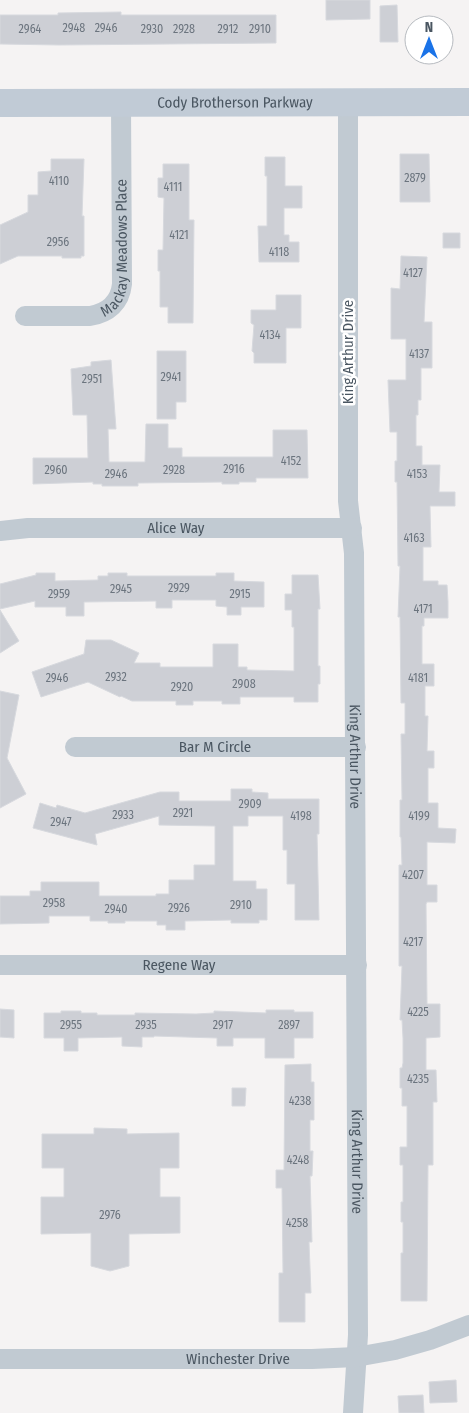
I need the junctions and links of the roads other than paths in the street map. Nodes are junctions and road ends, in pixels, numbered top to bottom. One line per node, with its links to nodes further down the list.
1 (348, 101): 2 (main road, Cody Brotherson Parkway); 4 (main road, Cody Brotherson Parkway); 6 (street, King Arthur Drive)
2 (469, 102)
3 (0, 103): 4 (main road, Cody Brotherson Parkway)
4 (121, 103): 5 (street, Mackay Meadows Place)
5 (25, 316)
6 (352, 528): 7 (street, Alice Way); 9 (street, King Arthur Drive)
7 (0, 531)
8 (76, 747): 9 (street, Bar M Circle)
9 (356, 747): 11 (street, King Arthur Drive)
10 (0, 965): 11 (street, Regene Way)
11 (357, 965): 13 (street, King Arthur Drive)
12 (469, 1325): 13 (street, Winchester Drive)
13 (356, 1357): 14 (street, Winchester Drive); 15 (street, King Arthur Drive)
14 (0, 1359)
15 (353, 1413)

